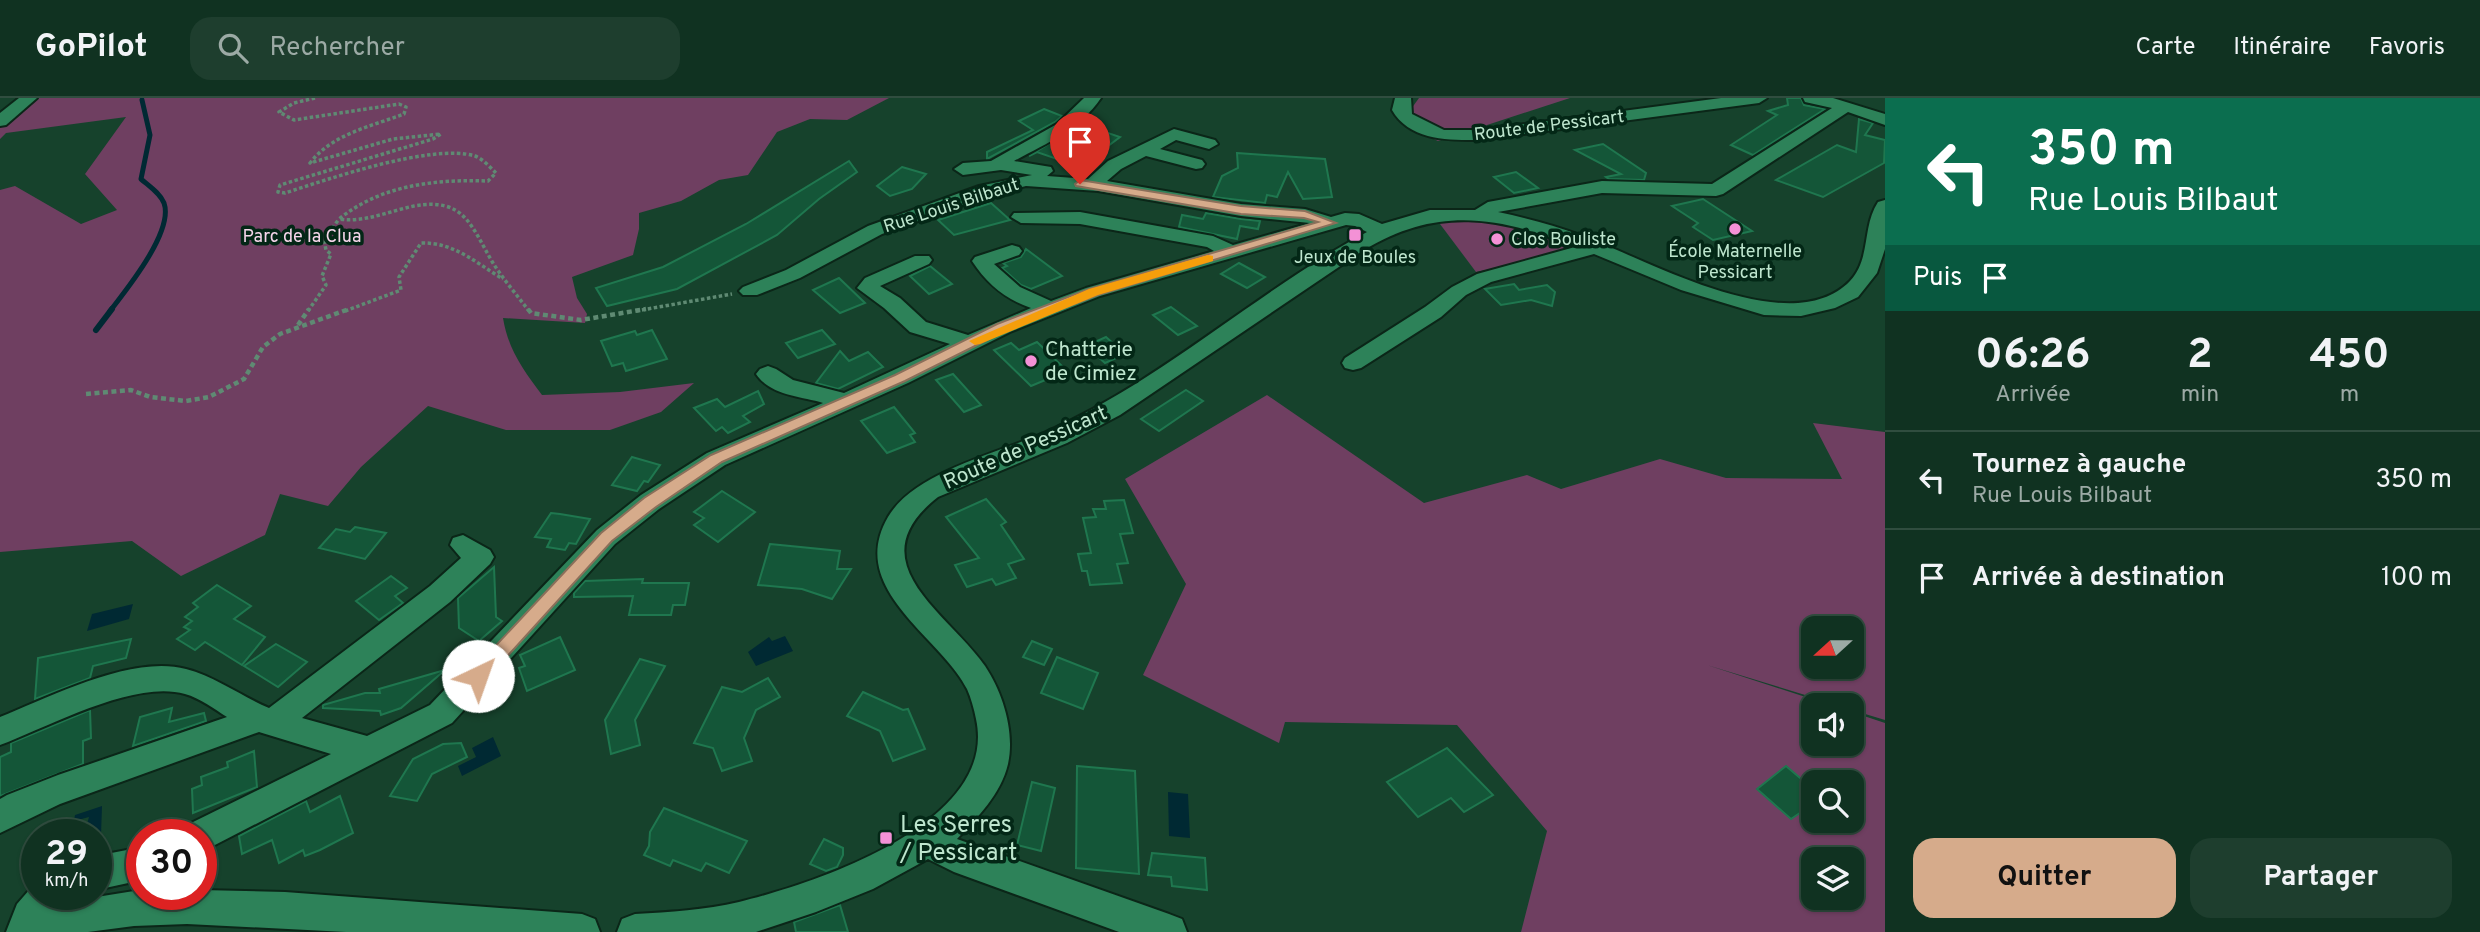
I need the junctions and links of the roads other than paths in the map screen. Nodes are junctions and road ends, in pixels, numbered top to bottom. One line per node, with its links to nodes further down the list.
1 (29, 98): 8 (street)
2 (1093, 98): 12 (street)
3 (1403, 98): 4 (street, Route de Pessicart)
4 (1751, 98)
5 (1811, 98): 6 (street)
6 (1846, 106): 7 (street); 16 (street)
7 (1885, 120)
8 (0, 121)
9 (1209, 144): 10 (street)
10 (1147, 151): 11 (street); 14 (street)
11 (1196, 164)
12 (1001, 165): 13 (street); 14 (street)
13 (963, 169)
14 (1097, 183): 18 (street, Rue Louis Bilbaut); 25 (street, Rue Louis Bilbaut)
15 (1885, 206): 20 (street, Route de Pessicart)
16 (1480, 215): 19 (street, Route de Pessicart); 20 (street, Route de Pessicart)
17 (1021, 218): 22 (street)
18 (1330, 223): 19 (street); 22 (street)
19 (1380, 231): 38 (street, Route de Pessicart)
20 (1594, 248): 29 (street)
21 (1012, 251): 27 (street)
22 (1231, 252): 27 (street)
23 (922, 260): 26 (street)
24 (912, 284): 26 (street)
25 (750, 291)
26 (881, 295): 28 (street)
27 (1052, 308): 28 (street)
28 (970, 343): 31 (street)
29 (1353, 363)
30 (768, 374): 31 (street)
31 (843, 403): 35 (street)
32 (463, 545): 33 (street)
33 (266, 720): 34 (street); 35 (street); 36 (street)
34 (0, 731)
35 (370, 751): 37 (street)
36 (0, 817)
37 (217, 827)
38 (929, 840): 41 (street, Route de Pessicart); 45 (street)
39 (34, 910): 42 (street)
40 (300, 921): 42 (street); 43 (street)
41 (707, 929): 44 (street, Route de Pessicart)
42 (26, 932)
43 (582, 932)
44 (635, 932)
45 (1169, 932)

